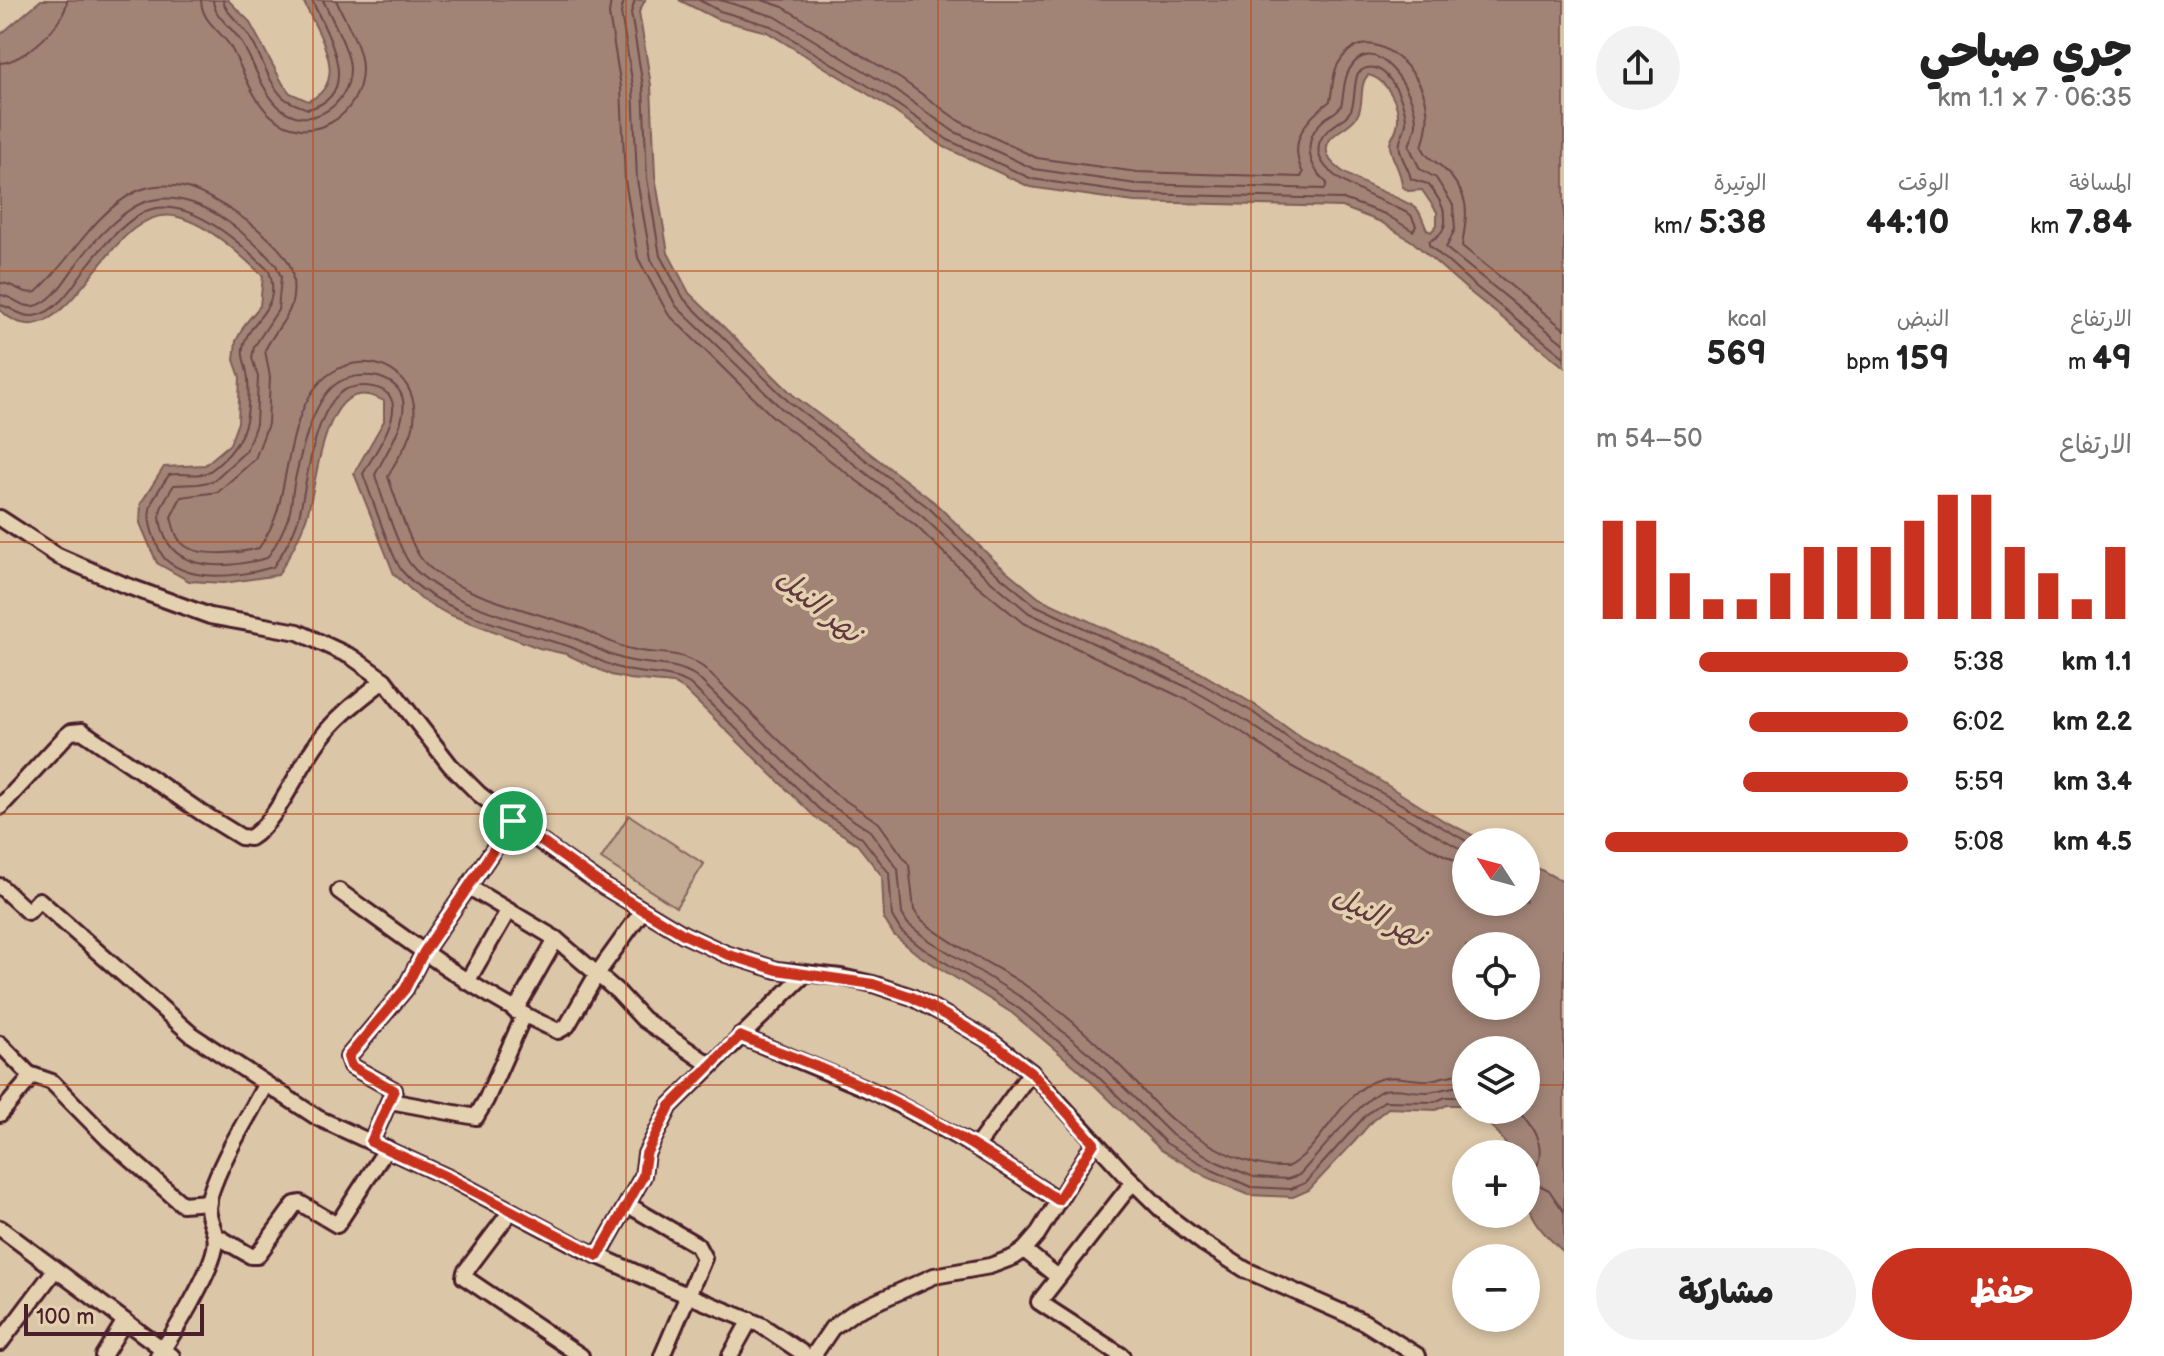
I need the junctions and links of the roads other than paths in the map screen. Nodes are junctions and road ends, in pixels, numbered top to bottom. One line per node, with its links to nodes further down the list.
1 (0, 518): 2 (street)
2 (384, 680): 3 (street); 4 (street)
3 (0, 807)
4 (513, 821): 6 (street); 8 (street)
5 (0, 886): 21 (street)
6 (469, 887): 9 (street); 11 (street)
7 (339, 891): 11 (street)
8 (643, 910): 12 (street); 13 (street)
9 (508, 911): 10 (street); 14 (street)
10 (556, 939): 12 (street); 15 (street)
11 (424, 952): 14 (street); 22 (street)
12 (597, 974): 15 (street); 18 (street)
13 (804, 975): 16 (street); 19 (street)
14 (467, 982): 15 (street)
15 (520, 1013): 22 (street)
16 (740, 1036): 18 (street); 26 (street)
17 (0, 1044): 20 (street)
18 (710, 1065): 31 (street)
19 (1031, 1072): 25 (street); 26 (street)
20 (29, 1074): 23 (street); 30 (street)
21 (265, 1085): 24 (street); 30 (street)
22 (390, 1101): 24 (street)
23 (0, 1114)
24 (371, 1142): 27 (street)
25 (1094, 1143): 28 (street); 29 (street)
26 (976, 1147): 29 (street)
27 (387, 1148): 32 (street); 34 (street)
28 (1133, 1182): 38 (street); 50 (street)
29 (1058, 1200): 35 (street)
30 (209, 1202): 34 (street)
31 (628, 1205): 36 (street); 39 (street)
32 (511, 1211): 36 (street); 45 (street)
33 (0, 1228): 37 (street)
34 (215, 1235): 43 (street)
35 (1024, 1250): 38 (street); 48 (street)
36 (598, 1256): 39 (street)
37 (54, 1271): 41 (street); 42 (street)
38 (1058, 1277): 49 (street)
39 (688, 1295): 40 (street); 46 (street)
40 (750, 1320): 47 (street); 48 (street)
41 (124, 1322): 43 (street); 44 (street)
42 (0, 1343)
43 (164, 1354)
44 (103, 1356)
45 (581, 1356)
46 (662, 1356)
47 (730, 1356)
48 (810, 1356)
49 (1122, 1356)
50 (1418, 1356)

